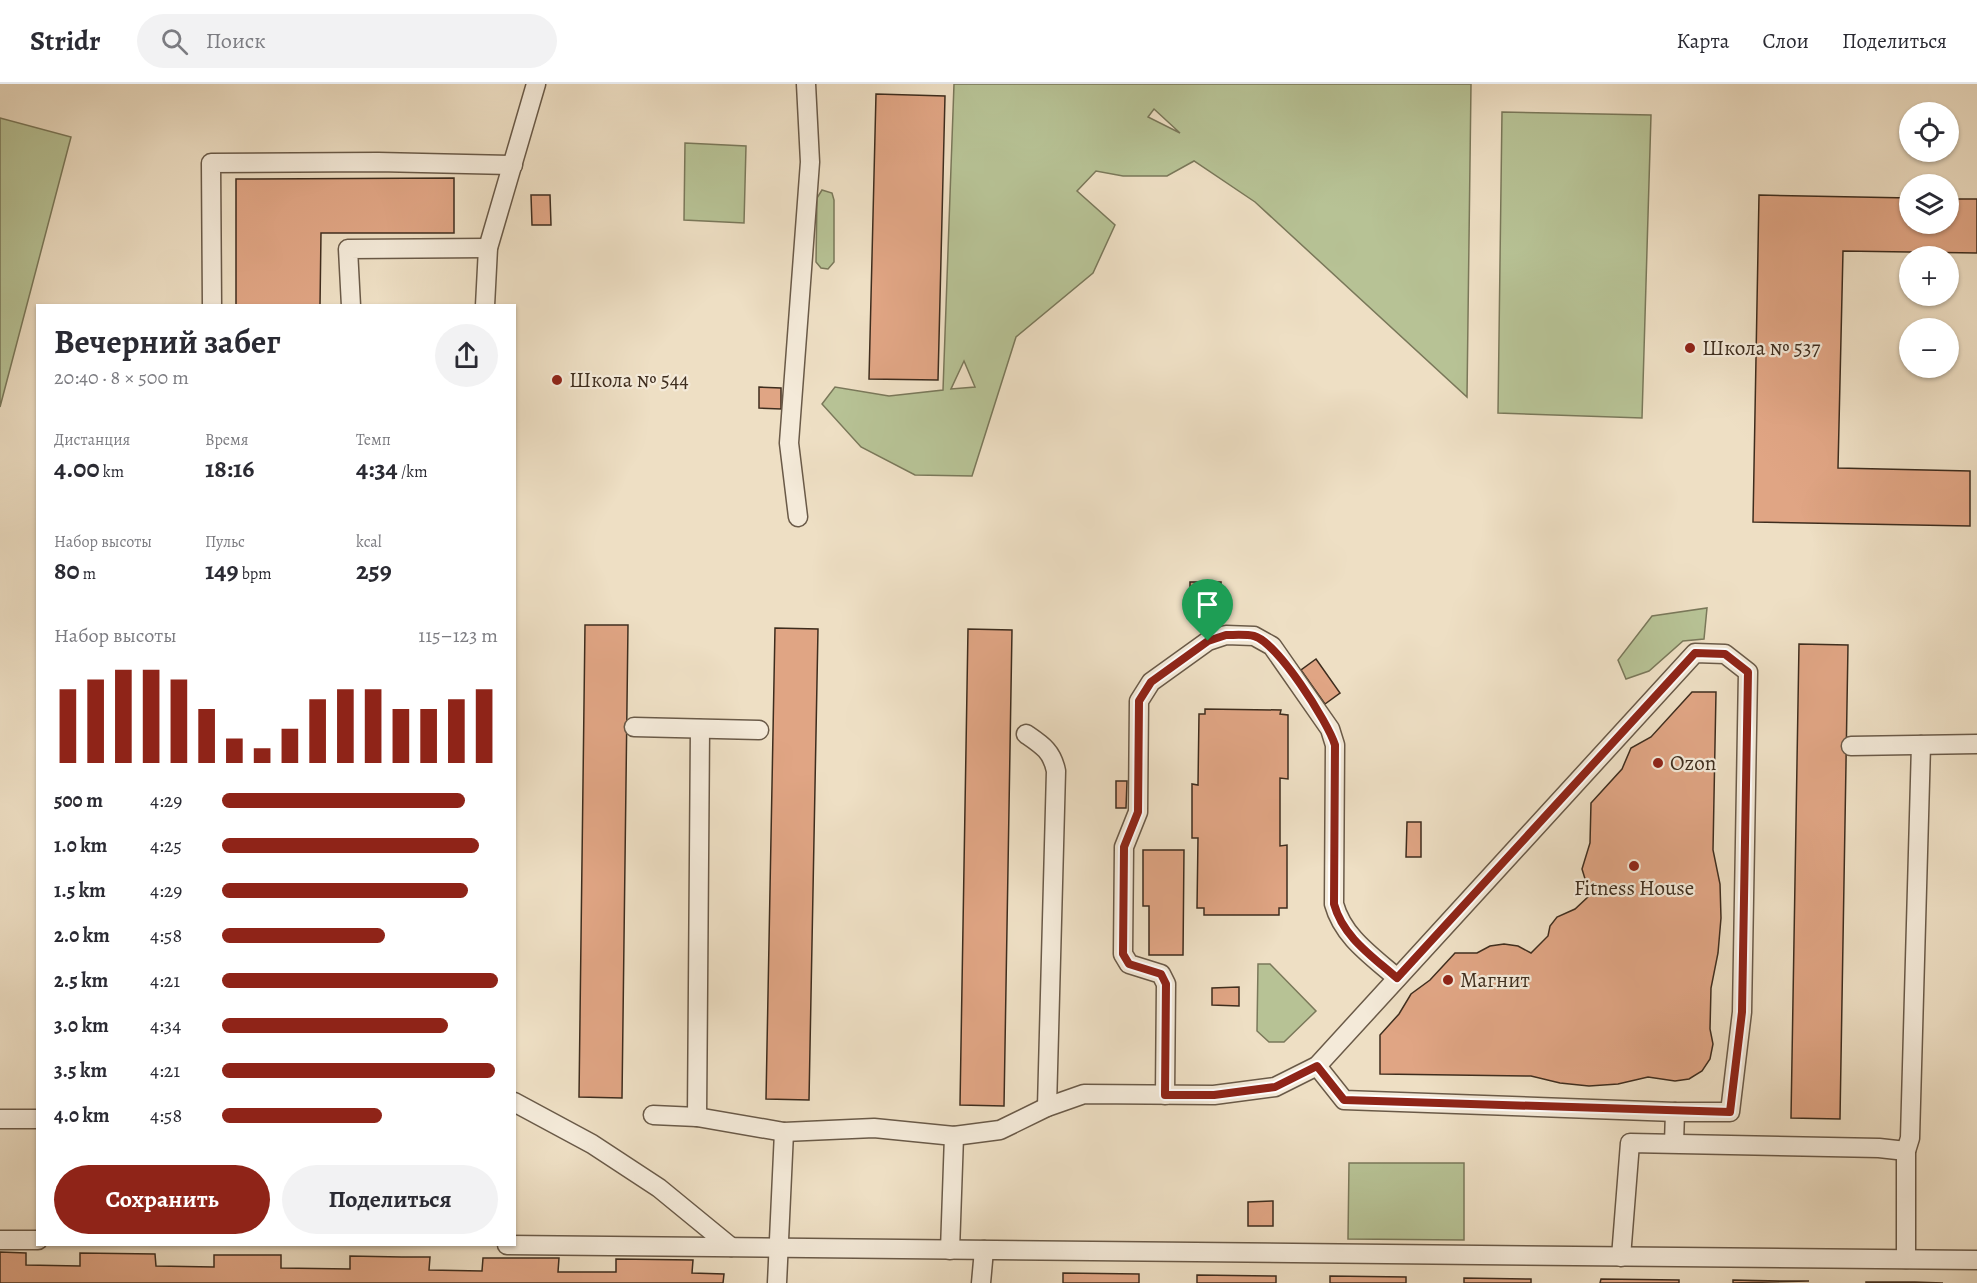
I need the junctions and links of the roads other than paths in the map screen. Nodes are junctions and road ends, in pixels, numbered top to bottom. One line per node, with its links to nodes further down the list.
1 (536, 84): 3 (lane)
2 (806, 84): 8 (lane)
3 (513, 165): 4 (lane); 5 (lane)
4 (488, 248): 6 (lane); 7 (lane)
5 (212, 304)
6 (351, 304)
7 (485, 304)
8 (798, 517)
9 (633, 727): 10 (lane)
10 (700, 729): 11 (lane); 23 (lane)
11 (759, 730)
12 (1026, 734): 20 (lane)
13 (1977, 744): 14 (lane)
14 (1921, 745): 15 (lane); 29 (lane)
15 (1851, 746)
16 (1397, 978): 17 (lane); 18 (lane); 21 (lane)
17 (1317, 1066): 18 (lane); 21 (lane)
18 (1165, 1095): 20 (lane)
19 (516, 1103): 33 (lane)
20 (1047, 1107): 27 (lane)
21 (1675, 1112): 28 (lane)
22 (653, 1115): 23 (lane)
23 (697, 1117): 26 (lane)
24 (0, 1119): 25 (lane)
25 (36, 1119)
26 (784, 1132): 27 (lane); 34 (lane)
27 (954, 1136): 35 (lane)
28 (1674, 1143): 29 (lane); 37 (lane)
29 (1906, 1151): 38 (lane)
30 (0, 1240): 31 (lane)
31 (36, 1240)
32 (516, 1245): 33 (lane)
33 (731, 1247): 34 (lane)
34 (779, 1248): 35 (lane); 40 (lane)
35 (950, 1250): 36 (lane)
36 (984, 1250): 37 (lane); 41 (lane)
37 (1621, 1257): 38 (lane)
38 (1906, 1259): 39 (lane)
39 (1977, 1260)
40 (777, 1283)
41 (981, 1283)

